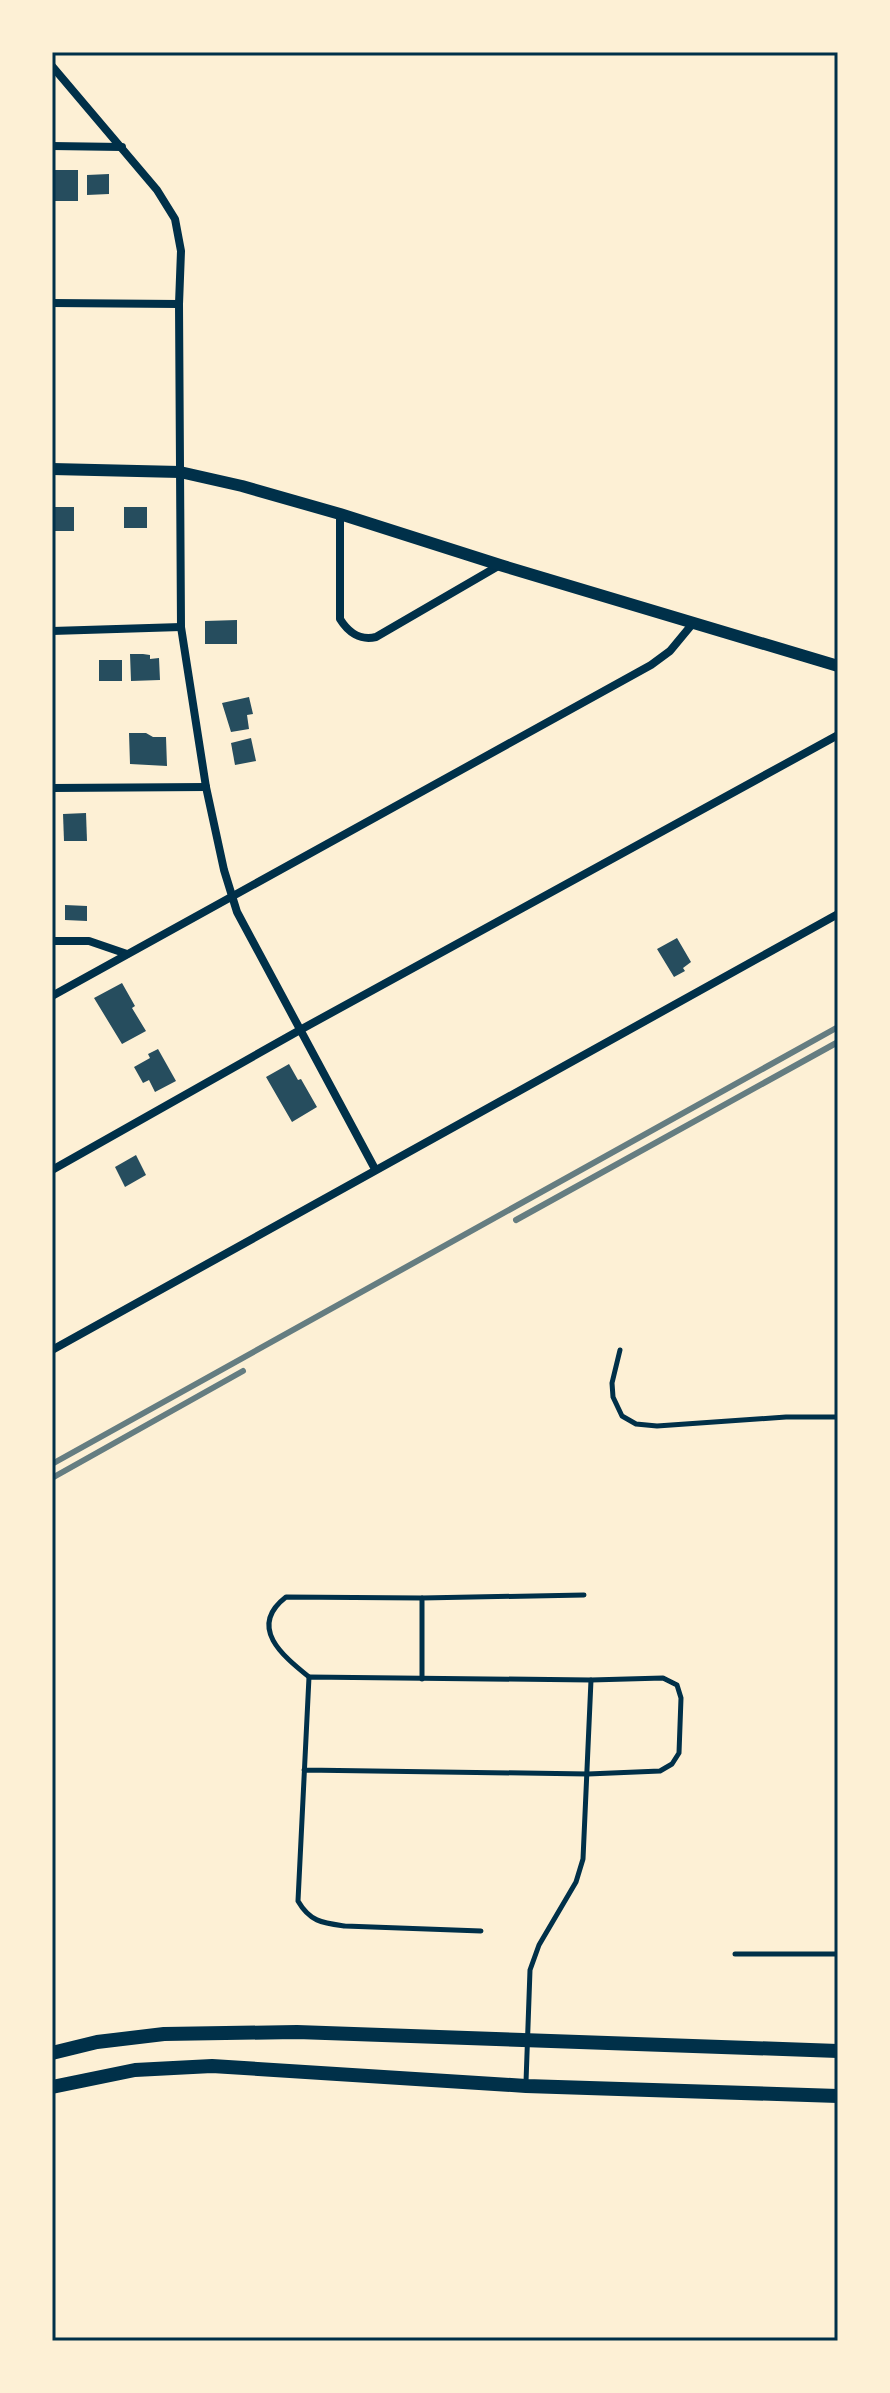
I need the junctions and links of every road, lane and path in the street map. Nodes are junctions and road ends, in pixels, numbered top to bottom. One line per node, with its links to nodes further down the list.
1 (52, 66): 3 (street)
2 (52, 146): 3 (street)
3 (122, 147): 5 (street)
4 (52, 303): 5 (street)
5 (179, 304): 7 (street)
6 (52, 469): 7 (street)
7 (180, 472): 8 (street); 11 (street)
8 (340, 514): 9 (street); 9 (street)
9 (500, 565): 10 (street)
10 (694, 622): 13 (street); 17 (street)
11 (181, 627): 12 (street); 15 (street)
12 (52, 631)
13 (838, 666)
14 (838, 735): 22 (street)
15 (206, 787): 16 (street); 17 (street)
16 (52, 788)
17 (231, 897): 20 (street); 22 (street)
18 (838, 914): 23 (street)
19 (52, 941): 20 (street)
20 (127, 954): 21 (street)
21 (52, 996)
22 (300, 1030): 23 (street); 24 (street)
23 (375, 1169): 25 (street)
24 (52, 1170)
25 (52, 1350)
26 (620, 1350): 27 (lane)
27 (838, 1417)
28 (584, 1595): 29 (lane)
29 (422, 1598): 30 (lane); 31 (lane)
30 (309, 1677): 31 (lane); 33 (lane)
31 (422, 1679): 32 (lane)
32 (591, 1680): 34 (lane); 34 (lane)
33 (304, 1770): 34 (lane); 35 (lane)
34 (588, 1774): 38 (lane)
35 (481, 1931)
36 (735, 1954): 37 (lane)
37 (838, 1954)
38 (527, 2039): 39 (main road); 40 (main road); 41 (lane)
39 (838, 2051)
40 (52, 2053)
41 (526, 2086): 42 (main road); 43 (main road)
42 (52, 2087)
43 (838, 2096)

